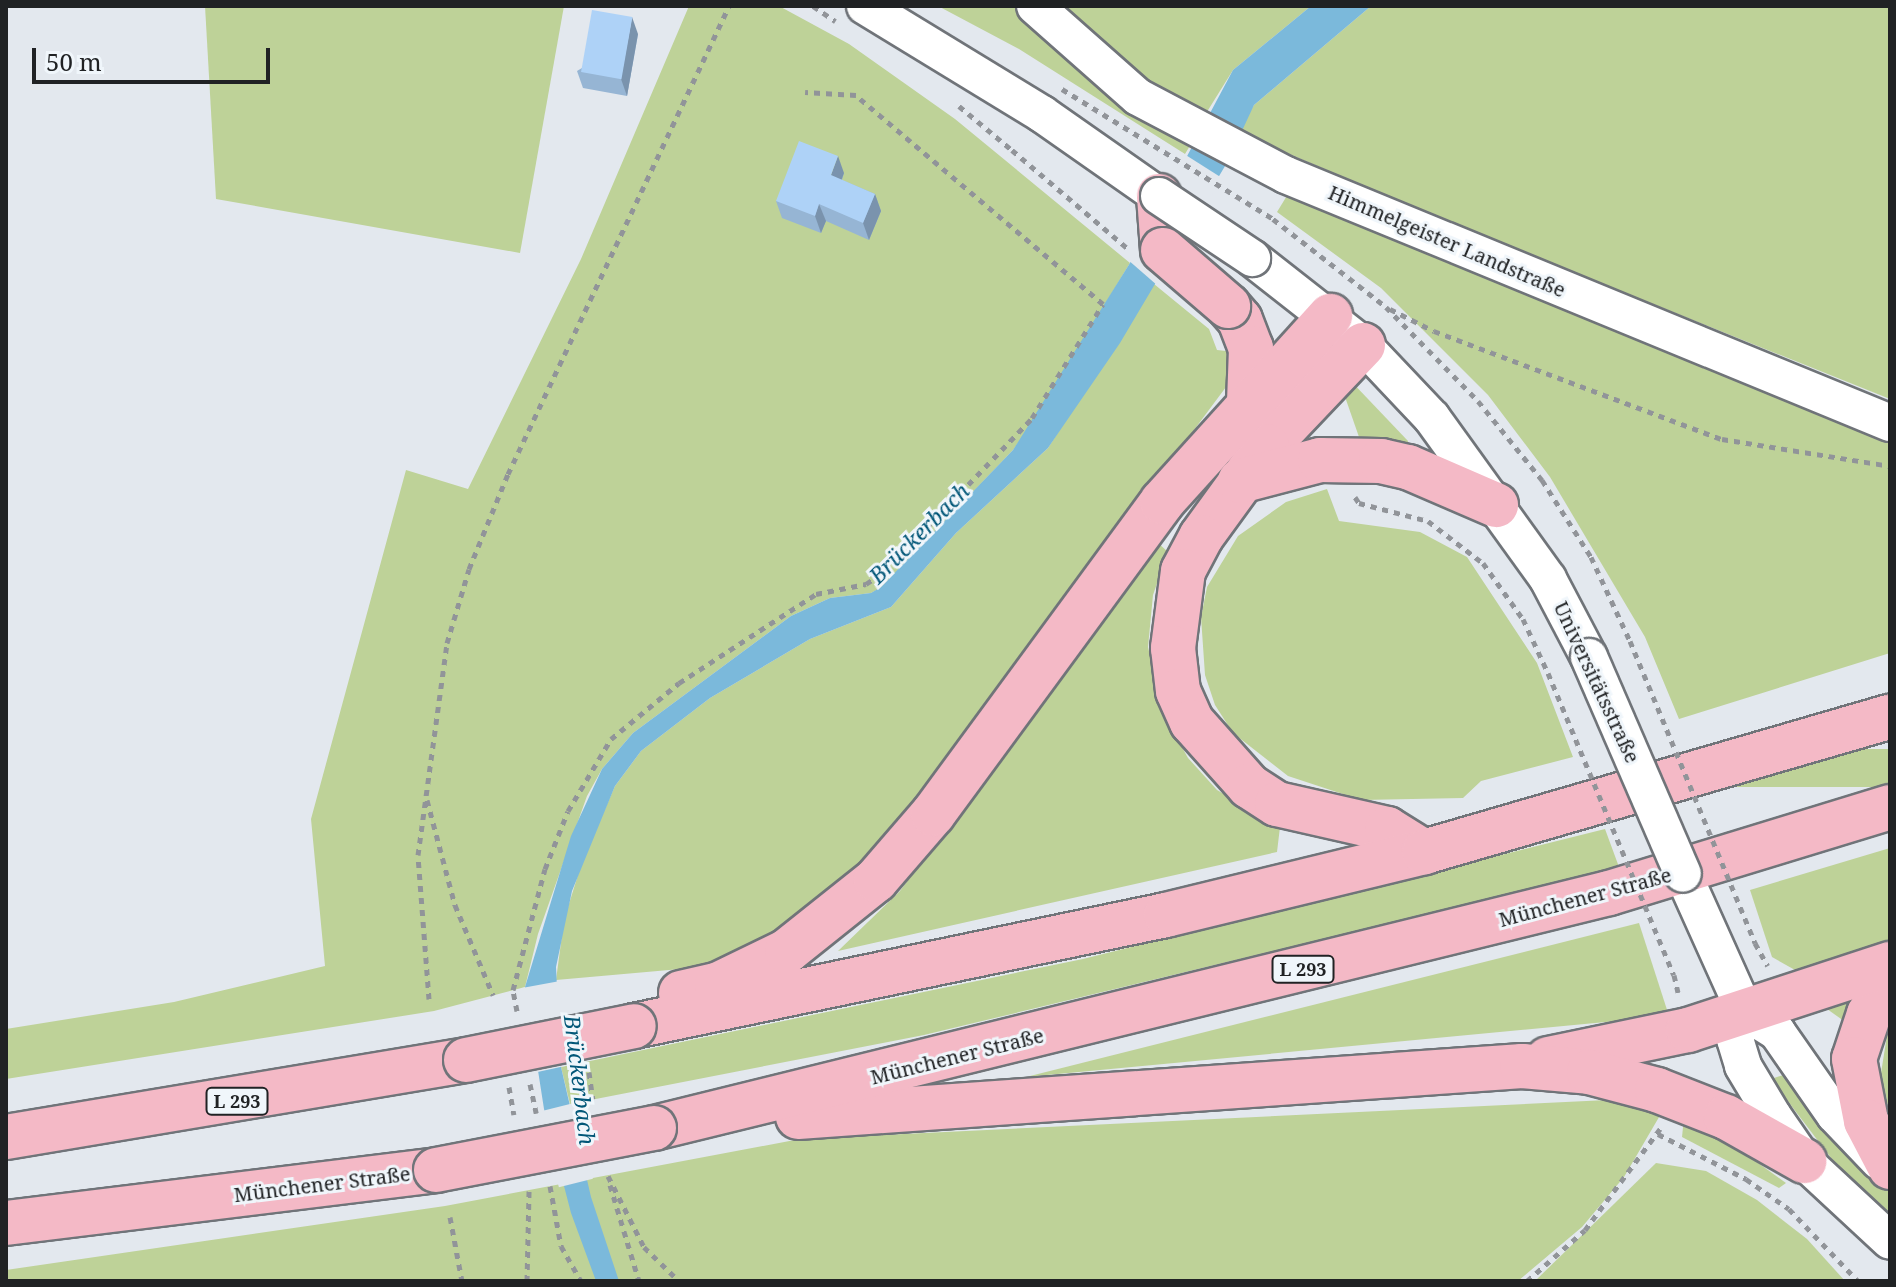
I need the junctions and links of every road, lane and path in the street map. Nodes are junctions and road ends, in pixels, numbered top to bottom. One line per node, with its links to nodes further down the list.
1 (729, 6): 19 (path)
2 (865, 6): 5 (street)
3 (1035, 6): 13 (street, Himmelgeister Landstraße)
4 (805, 92): 26 (path)
5 (1052, 102): 7 (street); 9 (path, bridge)
6 (1012, 150): 8 (path, bridge)
7 (1159, 196): 10 (street, bridge); 12 (highway, bridge)
8 (1133, 253)
9 (1386, 307): 14 (path); 22 (path, bridge)
10 (1330, 316): 11 (street, Universitätsstraße); 12 (highway)
11 (1363, 345): 15 (highway); 16 (street, Universitätsstraße)
12 (1249, 402): 30 (highway)
13 (1890, 423)
14 (1890, 466)
15 (1240, 481): 16 (highway); 21 (highway)
16 (1496, 505): 29 (street, Universitätsstraße, bridge)
17 (1548, 673): 24 (path, bridge)
18 (1890, 717): 21 (highway, L 293)
19 (426, 795): 27 (path); 28 (path)
20 (1890, 807): 36 (highway, Münchener Straße / L 293)
21 (1424, 852): 30 (highway, L 293)
22 (1755, 943)
23 (1890, 964): 29 (highway)
24 (1674, 975)
25 (1890, 987): 39 (highway)
26 (513, 990)
27 (493, 995)
28 (429, 999)
29 (1745, 1012): 33 (highway); 38 (street); 39 (street)
30 (632, 1014): 32 (highway, L 293, bridge)
31 (587, 1062): 34 (path)
32 (509, 1065): 35 (path); 37 (highway, L 293, bridge)
33 (1522, 1066): 36 (highway); 38 (highway)
34 (593, 1099)
35 (514, 1115)
36 (712, 1117): 42 (highway, Münchener Straße / L 293, bridge)
37 (6, 1137)
38 (1804, 1161): 43 (street)
39 (1890, 1168)
40 (529, 1191): 47 (path)
41 (450, 1217): 46 (path)
42 (6, 1223)
43 (1890, 1241)
44 (1856, 1255): 45 (path)
45 (1846, 1267): 50 (path); 51 (path)
46 (462, 1281)
47 (527, 1281)
48 (639, 1281): 49 (path)
49 (679, 1281)
50 (1527, 1281)
51 (1858, 1281)

